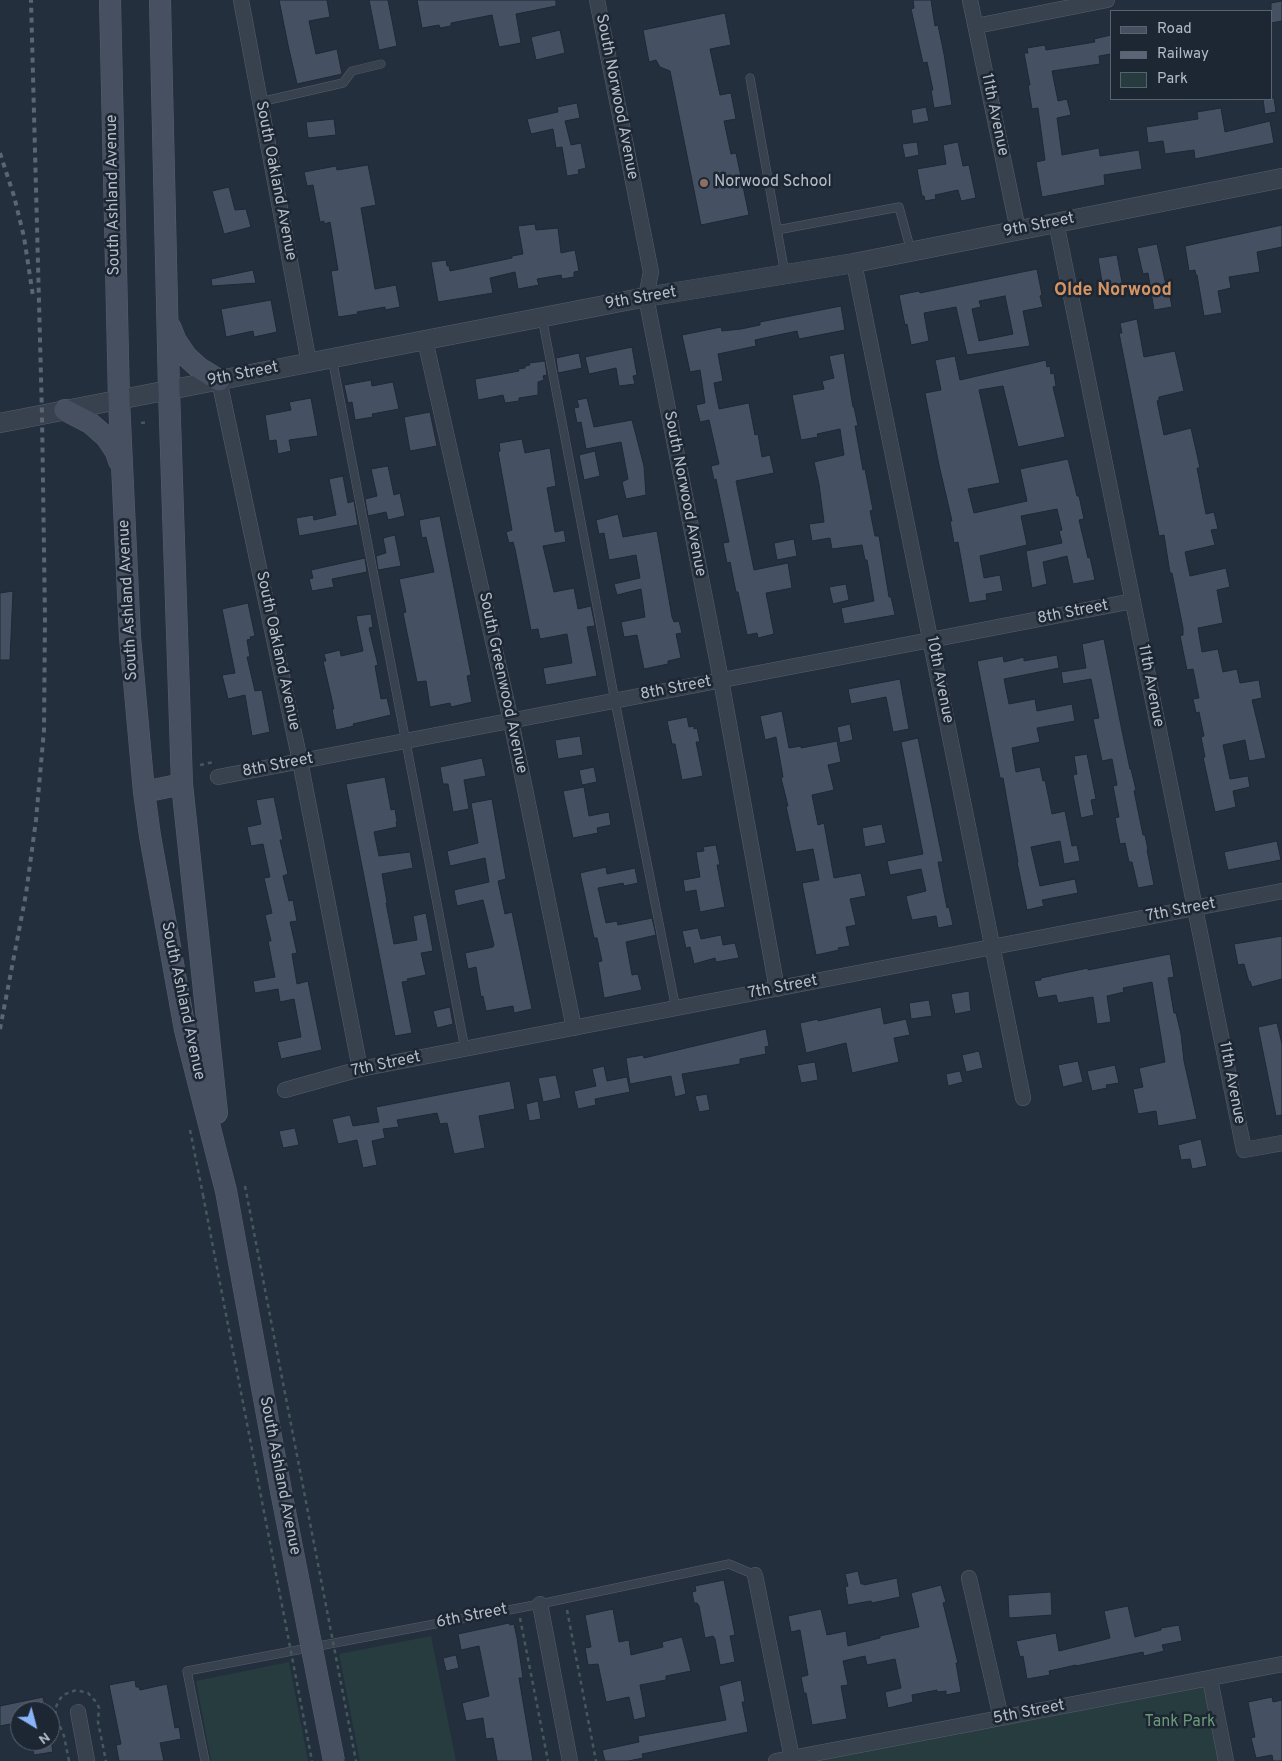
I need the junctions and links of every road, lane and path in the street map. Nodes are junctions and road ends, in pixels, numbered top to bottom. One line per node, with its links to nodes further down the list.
1 (110, 0): 26 (main road, South Ashland Avenue)
2 (160, 0): 20 (main road, South Ashland Avenue)
3 (241, 0): 10 (street, South Oakland Avenue)
4 (598, 0): 18 (street, South Norwood Avenue)
5 (970, 0): 7 (street, 11th Avenue)
6 (1107, 0): 7 (street)
7 (976, 26): 14 (street, 11th Avenue)
8 (382, 64): 10 (lane)
9 (750, 78): 13 (lane)
10 (260, 102): 23 (street, South Oakland Avenue)
11 (1282, 178): 12 (street, 9th Street)
12 (1056, 222): 14 (street, 9th Street); 32 (street, 11th Avenue)
13 (776, 230): 15 (lane); 17 (lane)
14 (1018, 230): 15 (street, 9th Street)
15 (911, 251): 16 (street, 9th Street)
16 (854, 263): 17 (street, 9th Street); 33 (street, 10th Avenue)
17 (785, 274): 18 (street, 9th Street)
18 (646, 297): 19 (street, 9th Street); 34 (street, South Norwood Avenue)
19 (542, 317): 21 (street, 9th Street); 35 (lane)
20 (168, 320): 24 (main road); 25 (main road, South Ashland Avenue)
21 (425, 340): 22 (street, 9th Street); 36 (street, South Greenwood Avenue)
22 (332, 358): 23 (street, 9th Street); 37 (lane)
23 (309, 362): 24 (street, 9th Street)
24 (219, 380): 25 (street, 9th Street); 38 (street, South Oakland Avenue)
25 (169, 390): 26 (street, 9th Street); 40 (main road, South Ashland Avenue)
26 (119, 400): 27 (street, 9th Street); 31 (main road, South Ashland Avenue)
27 (65, 410): 29 (street, 9th Street); 31 (main road)
28 (149, 422): 30 (path)
29 (0, 423)
30 (141, 423)
31 (122, 473): 41 (main road, South Ashland Avenue)
32 (1133, 601): 33 (street, 8th Street); 43 (street, 11th Avenue)
33 (931, 640): 34 (street, 8th Street); 44 (street, 10th Avenue)
34 (721, 680): 35 (street, 8th Street); 45 (street, South Norwood Avenue)
35 (614, 701): 36 (street, 8th Street); 46 (lane)
36 (511, 721): 37 (street, 8th Street); 47 (street, South Greenwood Avenue)
37 (406, 741): 38 (street, 8th Street); 48 (lane)
38 (300, 761): 39 (street, 8th Street); 49 (street, South Oakland Avenue)
39 (218, 777)
40 (182, 784): 41 (main road); 53 (main road, South Ashland Avenue)
41 (144, 792): 53 (main road, South Ashland Avenue)
42 (1282, 891): 43 (street, 7th Street)
43 (1195, 908): 44 (street, 7th Street); 52 (street, 11th Avenue)
44 (993, 948): 45 (street, 7th Street); 51 (street, 10th Avenue)
45 (778, 989): 46 (street, 7th Street)
46 (676, 1009): 47 (street, 7th Street)
47 (574, 1028): 48 (street, 7th Street)
48 (465, 1049): 49 (street, 7th Street)
49 (360, 1069): 50 (street, 7th Street)
50 (285, 1090)
51 (1023, 1098)
52 (1282, 1143)
53 (236, 1188): 68 (main road, South Ashland Avenue, bridge); 69 (path, bridge)
54 (203, 1195): 67 (path, bridge)
55 (755, 1575): 57 (lane, 6th Street); 64 (street)
56 (969, 1578): 63 (street)
57 (564, 1598): 58 (lane, 6th Street); 72 (path)
58 (540, 1604): 59 (lane, 6th Street); 71 (street)
59 (518, 1608): 66 (lane, 6th Street); 70 (path)
60 (1282, 1664): 61 (street, 5th Street)
61 (1210, 1679): 63 (street, 5th Street); 74 (street)
62 (78, 1712): 65 (street)
63 (1001, 1718): 64 (street, 5th Street)
64 (792, 1758): 73 (street, 5th Street)
65 (87, 1761)
66 (205, 1761)
67 (312, 1761)
68 (334, 1761)
69 (356, 1761)
70 (548, 1761)
71 (570, 1761)
72 (596, 1761)
73 (776, 1761)
74 (1226, 1761)

